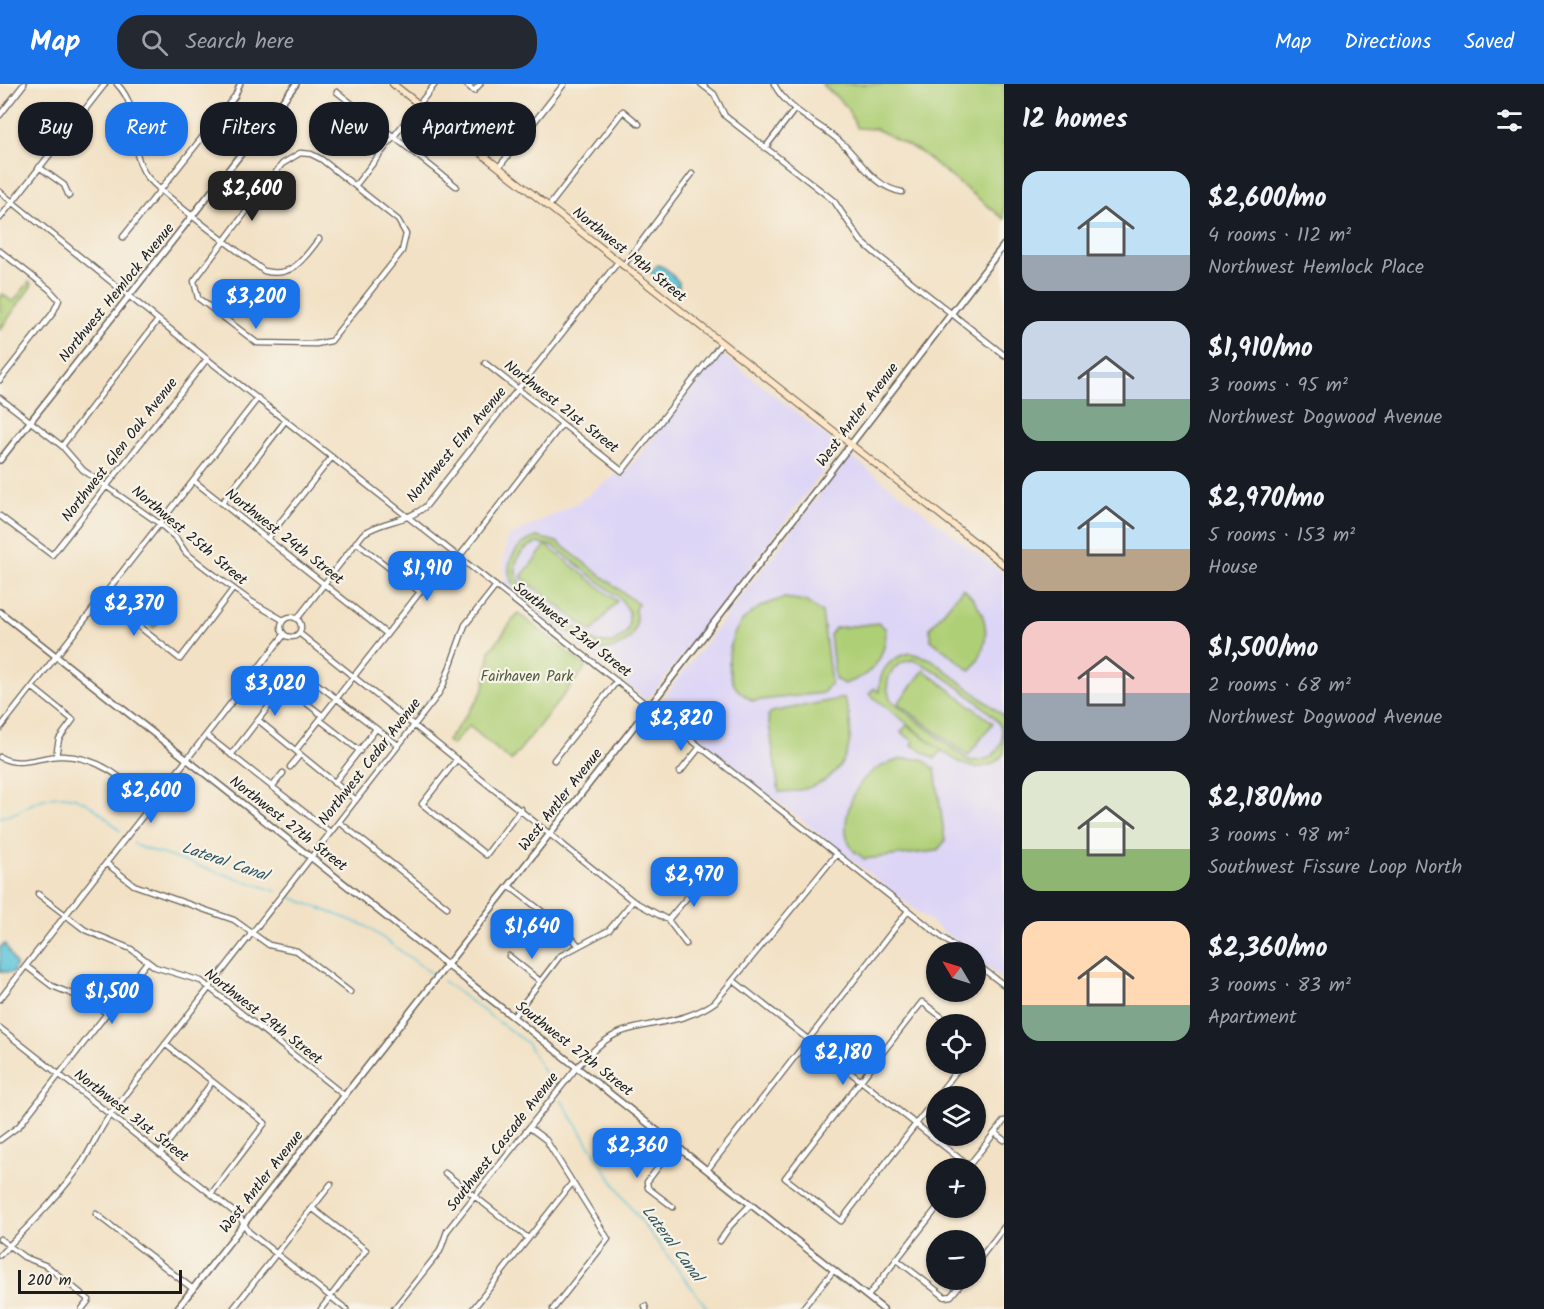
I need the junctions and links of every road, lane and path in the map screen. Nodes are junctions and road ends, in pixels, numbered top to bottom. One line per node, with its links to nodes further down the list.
1 (24, 84): 17 (street)
2 (105, 84): 23 (street)
3 (117, 84): 28 (street)
4 (240, 84): 28 (street)
5 (296, 84): 34 (street, Northwest Hemlock Avenue)
6 (393, 84): 14 (main road, Northwest 19th Street)
7 (435, 84): 15 (street)
8 (466, 84): 9 (street)
9 (480, 84)
10 (564, 84): 24 (street)
11 (701, 84): 21 (street)
12 (774, 84): 16 (street)
13 (337, 92): 20 (street)
14 (416, 102)
15 (420, 102)
16 (795, 109): 21 (street); 30 (street)
17 (0, 115)
18 (639, 124): 33 (street)
19 (401, 126): 20 (street)
20 (393, 137): 26 (street); 27 (street)
21 (765, 148): 43 (street)
22 (485, 156): 24 (main road, Northwest 19th Street)
23 (39, 167): 31 (street); 32 (street)
24 (499, 167): 33 (main road, Northwest 19th Street)
25 (692, 174): 41 (street, Northwest Elm Avenue)
26 (355, 186): 38 (street); 38 (street)
27 (456, 186)
28 (161, 190): 34 (street); 36 (street)
29 (0, 192): 32 (street, Southwest 23rd Street)
30 (902, 192)
31 (69, 196)
32 (12, 202): 35 (street); 42 (street, Southwest 23rd Street)
33 (549, 206): 41 (main road, Northwest 19th Street)
34 (194, 217): 38 (street); 42 (street, Northwest Hemlock Avenue)
35 (0, 218)
36 (123, 237)
37 (319, 239): 38 (street)
38 (224, 240)
39 (1004, 245): 43 (street, West Antler Avenue)
40 (0, 252): 49 (street)
41 (620, 264): 45 (main road, Northwest 19th Street); 50 (street, Northwest Elm Avenue)
42 (129, 297): 44 (street, Southwest 23rd Street); 54 (street, Northwest Hemlock Avenue)
43 (950, 313): 46 (street); 57 (street, West Antler Avenue)
44 (158, 320): 47 (street, Southwest 23rd Street); 56 (street)
45 (721, 344): 55 (street, Northwest 21st Street); 57 (main road, Northwest 19th Street)
46 (1004, 355)
47 (207, 359): 52 (street, Southwest 23rd Street); 61 (street, Northwest Glen Oak Avenue)
48 (485, 363): 50 (street, Northwest 21st Street)
49 (0, 380)
50 (518, 389): 55 (street, Northwest 21st Street); 64 (street, Northwest Elm Avenue)
51 (0, 398): 54 (street, Northwest 25th Street)
52 (258, 398): 53 (street, Southwest 23rd Street); 60 (street)
53 (286, 420): 58 (street, Southwest 23rd Street); 62 (street)
54 (30, 422): 56 (street, Northwest 25th Street); 59 (street, Northwest Hemlock Avenue)
55 (562, 424): 68 (street)
56 (62, 446): 61 (street, Northwest 25th Street)
57 (850, 446): 69 (main road, Northwest 19th Street); 86 (street, West Antler Avenue)
58 (332, 457): 64 (street, Southwest 23rd Street); 66 (street)
59 (0, 460)
60 (194, 481): 62 (street, Northwest 24th Street); 65 (street)
61 (108, 485): 63 (street, Northwest Glen Oak Avenue); 65 (street, Northwest 25th Street)
62 (222, 503): 66 (street, Northwest 24th Street)
63 (0, 516)
64 (409, 517): 67 (street, Northwest Elm Avenue); 68 (street, Southwest 23rd Street)
65 (160, 524): 72 (street, Northwest 25th Street); 73 (street)
66 (267, 538): 70 (street, Northwest 24th Street)
67 (356, 542): 70 (street, Northwest Elm Avenue); 78 (street)
68 (459, 557): 71 (street, Southwest 23rd Street)
69 (1004, 566)
70 (324, 584): 75 (street, Northwest Elm Avenue); 78 (street, Northwest 24th Street)
71 (496, 586): 83 (street, Southwest 23rd Street); 89 (street, Northwest Cedar Avenue)
72 (233, 589): 73 (street); 76 (street, Northwest 25th Street)
73 (102, 597): 80 (street)
74 (0, 612): 80 (street, Northwest 27th Street)
75 (297, 619): 76 (street); 77 (street)
76 (283, 620): 79 (street)
77 (299, 633): 79 (street); 81 (street)
78 (387, 634): 81 (street)
79 (284, 635): 92 (street)
80 (56, 656): 84 (street); 101 (street, Northwest 27th Street)
81 (353, 676): 85 (street); 89 (street)
82 (308, 677): 85 (street)
83 (617, 681): 86 (street, Southwest 23rd Street); 103 (street)
84 (32, 687): 90 (street); 98 (street)
85 (336, 699): 87 (street); 91 (street)
86 (650, 706): 94 (street, Southwest 23rd Street); 114 (street, West Antler Avenue)
87 (321, 718): 88 (street); 95 (street); 96 (street)
88 (258, 720): 95 (street); 97 (street)
89 (414, 725): 93 (street, Northwest Cedar Avenue); 102 (street)
90 (0, 728)
91 (376, 729): 93 (street); 96 (street)
92 (206, 735): 97 (street); 101 (street)
93 (398, 746): 109 (street, Northwest Cedar Avenue)
94 (700, 747): 105 (street); 115 (street, Southwest 23rd Street)
95 (296, 750): 99 (street)
96 (360, 751): 107 (street)
97 (231, 755): 108 (street)
98 (56, 756): 100 (street); 110 (street)
99 (299, 756): 104 (street); 107 (street)
100 (0, 757)
101 (187, 759): 110 (street); 116 (street, Northwest 27th Street)
102 (457, 759): 111 (street); 111 (street)
103 (554, 760)
104 (290, 767)
105 (680, 772)
106 (283, 773): 108 (street)
107 (334, 783): 109 (street)
108 (272, 787): 113 (street)
109 (356, 800): 112 (street, Northwest Cedar Avenue)
110 (152, 804): 117 (street)
111 (521, 809): 114 (street)
112 (339, 822): 113 (street, Northwest Cedar Avenue); 122 (street)
113 (330, 832): 116 (street, Northwest Cedar Avenue)
114 (551, 832): 119 (street, West Antler Avenue); 121 (street)
115 (836, 855): 123 (street, Southwest 23rd Street); 136 (street, Southwest Cascade Avenue)
116 (310, 857): 126 (street, Northwest Cedar Avenue); 132 (street, Northwest 27th Street)
117 (106, 863): 124 (street); 126 (street)
118 (695, 880): 125 (street)
119 (509, 886): 129 (street); 132 (street, West Antler Avenue)
120 (38, 894): 124 (street, Northwest 29th Street)
121 (633, 901): 125 (street); 129 (street)
122 (447, 907)
123 (908, 911): 127 (street, Southwest 23rd Street); 145 (street)
124 (66, 915): 131 (street, Northwest 29th Street); 133 (street)
125 (668, 920): 128 (street)
126 (252, 933): 138 (street, Northwest Cedar Avenue); 139 (street)
127 (949, 942)
128 (686, 944)
129 (578, 945): 135 (street)
130 (509, 956): 135 (street)
131 (147, 962): 138 (street, Northwest 29th Street); 141 (street)
132 (447, 965): 143 (street, Southwest 27th Street); 153 (street, West Antler Avenue)
133 (26, 966): 140 (street); 141 (street)
134 (986, 971): 137 (street)
135 (540, 981): 143 (street)
136 (734, 981): 145 (street); 147 (street, Southwest Cascade Avenue)
137 (1004, 985)
138 (209, 988): 146 (street, Northwest Cedar Avenue); 153 (street, Northwest 29th Street)
139 (350, 992)
140 (0, 999)
141 (107, 1013): 149 (street)
142 (937, 1014): 150 (street)
143 (513, 1017): 147 (street, Southwest 27th Street)
144 (0, 1028): 149 (street, Northwest 31st Street)
145 (808, 1040): 150 (street); 166 (street)
146 (165, 1044): 151 (street); 155 (street, Northwest Cedar Avenue)
147 (577, 1067): 158 (street, Southwest Cascade Avenue); 162 (street, Southwest 27th Street)
148 (954, 1074): 152 (street)
149 (59, 1075): 155 (street, Northwest 31st Street); 160 (street)
150 (861, 1081): 157 (street); 157 (street)
151 (212, 1083): 163 (street); 170 (street)
152 (945, 1086)
153 (345, 1096): 177 (street, West Antler Avenue)
154 (926, 1111): 157 (street)
155 (110, 1115): 163 (street, Northwest 31st Street); 182 (street, Northwest Cedar Avenue)
156 (1004, 1121): 159 (street)
157 (915, 1125): 164 (street)
158 (530, 1128): 168 (street); 171 (street, Southwest Cascade Avenue)
159 (995, 1133): 161 (street); 165 (street)
160 (0, 1140)
161 (1004, 1140)
162 (675, 1145): 166 (street, Southwest 27th Street); 173 (street)
163 (160, 1154): 170 (street, Northwest 31st Street)
164 (957, 1158)
165 (975, 1158)
166 (707, 1170): 172 (street, Southwest 27th Street)
167 (445, 1173): 171 (street)
168 (573, 1183): 179 (street); 201 (street)
169 (331, 1184): 174 (street)
170 (211, 1194): 177 (street, Northwest 31st Street)
171 (475, 1197): 179 (street); 199 (street, Southwest Cascade Avenue)
172 (750, 1205): 181 (street); 187 (street, Southwest 27th Street)
173 (673, 1207)
174 (312, 1208): 184 (street); 192 (street)
175 (96, 1214): 189 (street)
176 (929, 1218): 186 (street)
177 (244, 1225): 184 (street, Northwest 31st Street); 189 (street, West Antler Avenue)
178 (1004, 1227): 183 (street)
179 (528, 1238): 200 (street)
180 (0, 1239): 182 (street)
181 (720, 1241)
182 (9, 1246): 185 (street, Northwest Cedar Avenue); 194 (street)
183 (986, 1251)
184 (276, 1254): 192 (street, Northwest 31st Street); 196 (street)
185 (0, 1255)
186 (896, 1260): 188 (street); 193 (street)
187 (834, 1270): 193 (street, Southwest 27th Street); 202 (street)
188 (926, 1281)
189 (193, 1289): 195 (street, West Antler Avenue)
190 (938, 1290): 191 (street)
191 (955, 1290)
192 (330, 1296): 197 (street); 198 (street, Northwest 31st Street)
193 (868, 1296): 203 (street, Southwest 27th Street)
194 (82, 1309)
195 (177, 1309)
196 (233, 1309)
197 (321, 1309)
198 (346, 1309)
199 (394, 1309)
200 (473, 1309)
201 (554, 1309)
202 (802, 1309)
203 (883, 1309)

